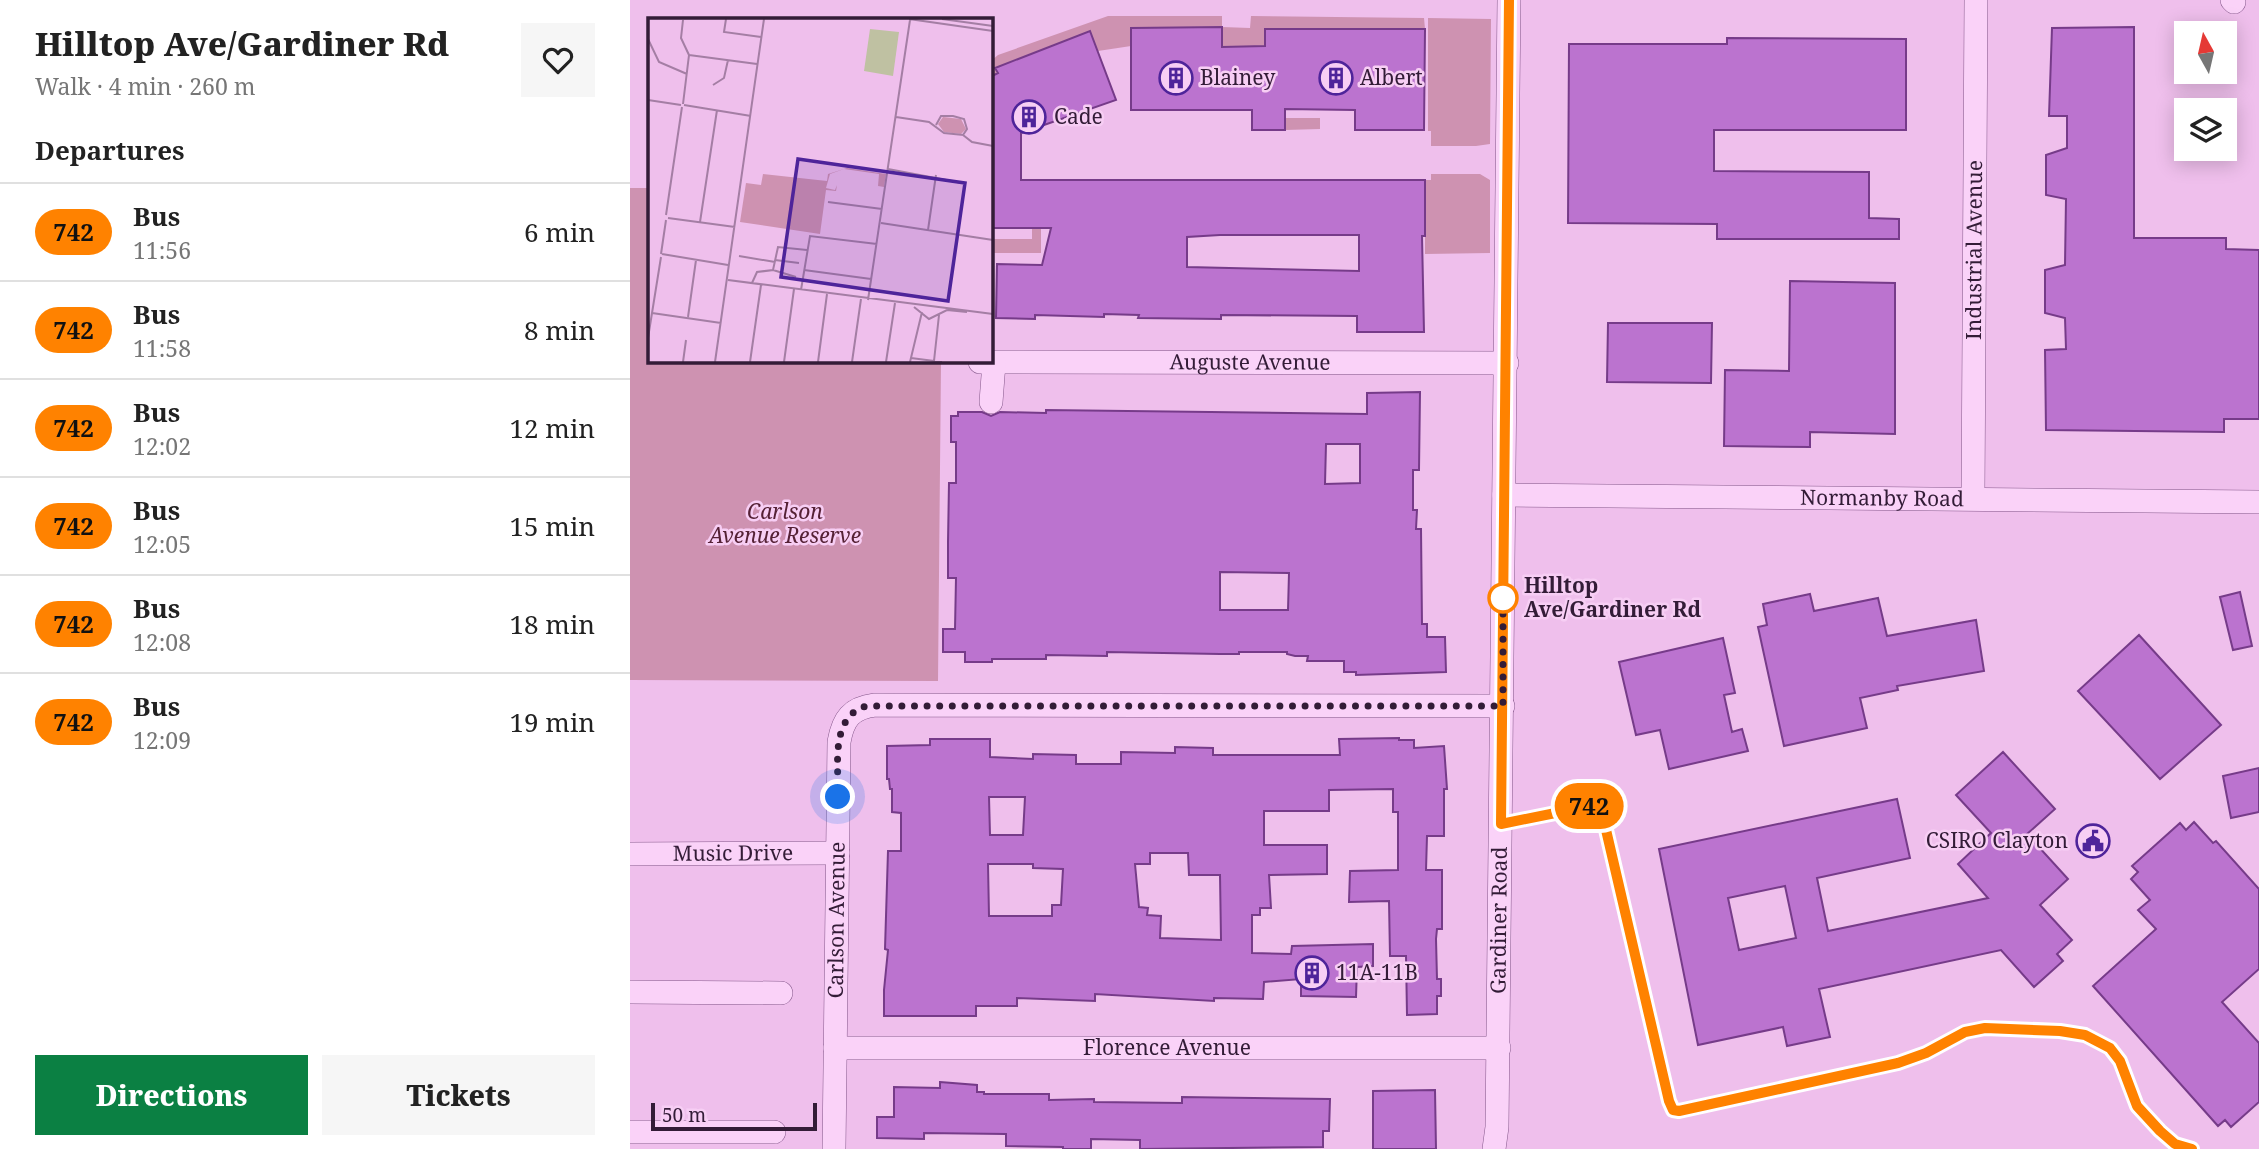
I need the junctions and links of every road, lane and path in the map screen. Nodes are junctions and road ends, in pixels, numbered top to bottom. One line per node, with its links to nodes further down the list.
1 (1509, 0): 3 (street, Gardiner Road)
2 (1976, 0): 6 (street, Industrial Avenue)
3 (1507, 363): 4 (street, Auguste Avenue); 5 (street, Gardiner Road)
4 (991, 402)
5 (1504, 495): 6 (street, Normanby Road); 8 (street, Gardiner Road)
6 (1973, 498): 7 (street, Normanby Road)
7 (2259, 502)
8 (1503, 706): 9 (street, Carlson Avenue); 14 (street, Gardiner Road)
9 (838, 853): 10 (street, Music Drive); 13 (street, Carlson Avenue)
10 (630, 854)
11 (630, 992): 12 (street)
12 (781, 993)
13 (835, 1048): 14 (street, Florence Avenue); 18 (street, Carlson Avenue)
14 (1499, 1048): 17 (street, Gardiner Road)
15 (630, 1132): 16 (street)
16 (774, 1132)
17 (1497, 1142): 19 (street, Gardiner Road)
18 (834, 1149)
19 (1506, 1149)

